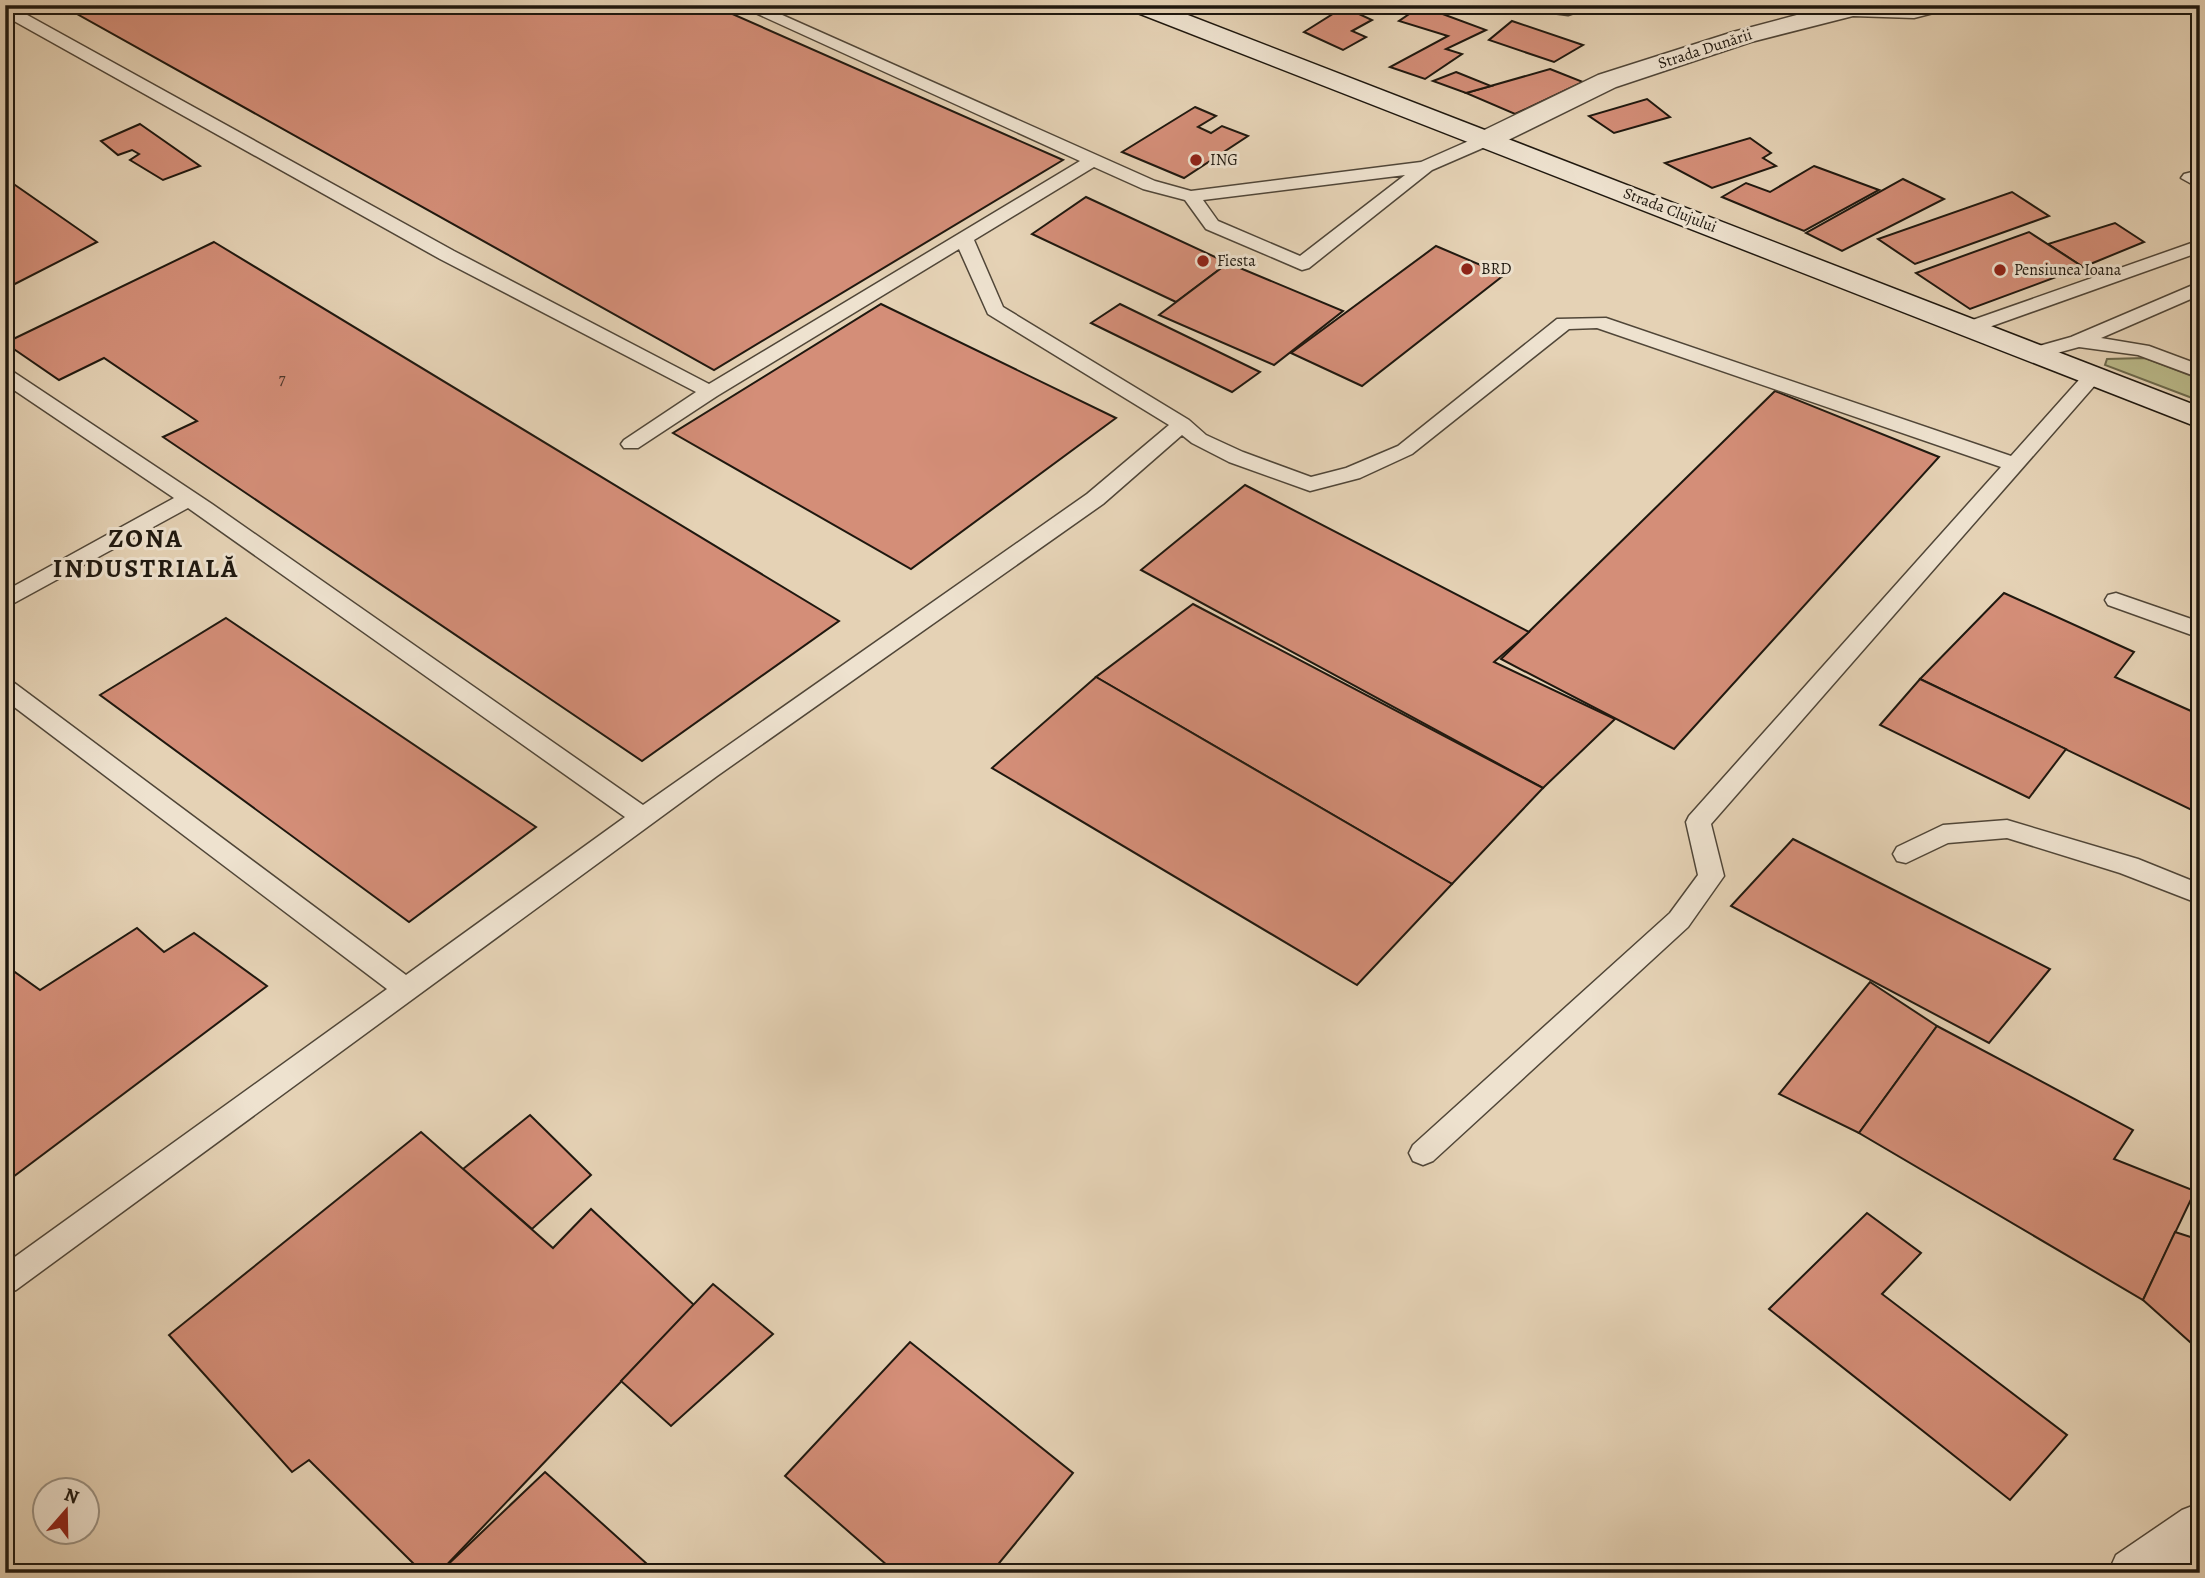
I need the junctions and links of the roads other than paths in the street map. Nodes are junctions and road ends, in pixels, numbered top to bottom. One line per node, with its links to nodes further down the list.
1 (746, 5): 8 (lane)
2 (1139, 5): 7 (main road, Strada Clujului)
3 (1531, 5): 4 (lane)
4 (1573, 5)
5 (1936, 5): 7 (main road, Strada Dunării)
6 (5, 9): 20 (lane)
7 (1486, 140): 9 (lane); 14 (main road, Strada Clujului)
8 (1093, 160): 10 (lane); 11 (lane)
9 (1425, 167): 10 (lane); 10 (lane)
10 (1191, 196)
11 (964, 239): 20 (lane); 22 (lane)
12 (2200, 246): 14 (lane)
13 (2200, 288): 15 (lane)
14 (1971, 327): 16 (main road, Strada Clujului)
15 (2078, 341): 16 (lane); 17 (lane)
16 (2035, 353): 19 (main road, Strada Clujului)
17 (2200, 372)
18 (5, 375): 25 (lane)
19 (2093, 376): 21 (main road, Strada Clujului); 24 (lane)
20 (710, 392): 23 (lane)
21 (2200, 418)
22 (1182, 424): 24 (lane); 31 (lane)
23 (631, 444)
24 (2013, 464): 35 (lane)
25 (189, 499): 27 (lane); 31 (lane)
26 (2116, 600): 28 (lane)
27 (5, 601)
28 (2200, 630)
29 (5, 688): 30 (lane)
30 (16, 709): 34 (lane)
31 (643, 817): 34 (lane)
32 (1906, 854): 33 (lane)
33 (2200, 894)
34 (406, 989): 36 (lane)
35 (1423, 1153)
36 (5, 1281)
37 (2200, 1527): 38 (main road)
38 (2134, 1573)

